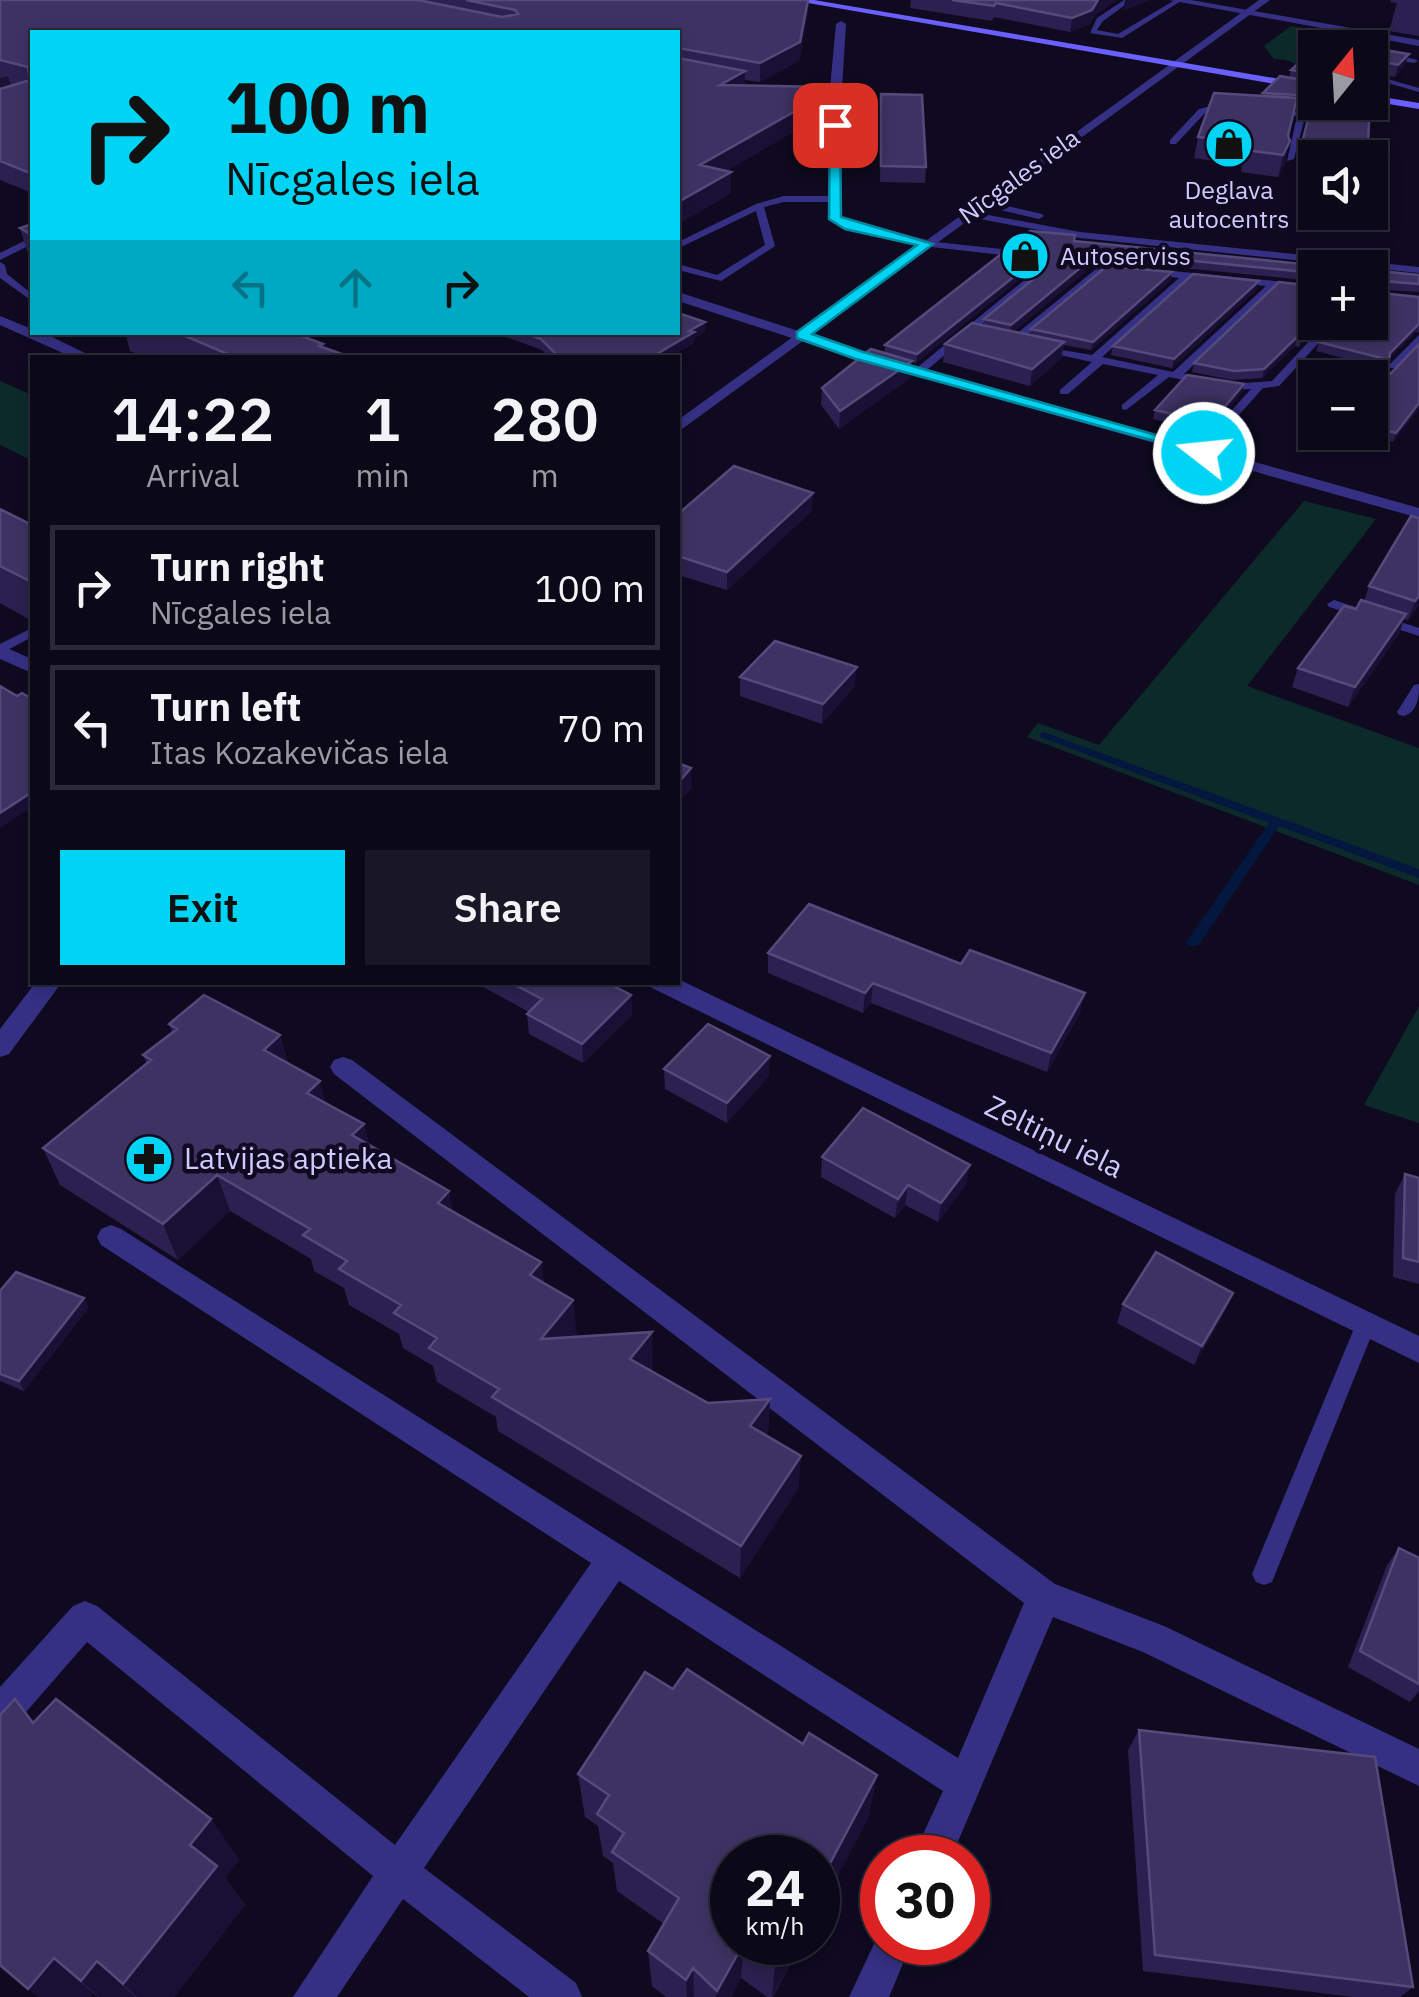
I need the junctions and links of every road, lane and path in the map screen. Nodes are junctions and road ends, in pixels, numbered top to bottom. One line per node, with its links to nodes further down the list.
1 (796, 0): 4 (main road)
2 (1130, 0): 5 (lane)
3 (1265, 0): 7 (street, Nīcgales iela)
4 (830, 2): 14 (main road)
5 (1174, 2): 6 (lane); 7 (street)
6 (1153, 3)
7 (1247, 13): 9 (street); 14 (street, Nīcgales iela)
8 (842, 24): 18 (street)
9 (1343, 30)
10 (1388, 38): 11 (street)
11 (1419, 43)
12 (1388, 56): 13 (lane)
13 (1417, 59): 16 (lane)
14 (1174, 64): 17 (main road); 30 (street, Nīcgales iela)
15 (1388, 79): 16 (lane)
16 (1402, 82): 20 (lane)
17 (1298, 85)
18 (836, 88): 19 (lane); 29 (street)
19 (818, 89)
20 (1419, 90)
21 (1388, 101): 22 (main road)
22 (1419, 106)
23 (1235, 108): 27 (lane)
24 (1268, 112): 25 (lane)
25 (1298, 116)
26 (1300, 120): 28 (lane)
27 (1174, 142)
28 (1290, 159)
29 (833, 199): 31 (lane); 36 (street)
30 (982, 203): 32 (street, Nīcgales iela); 33 (lane)
31 (759, 206): 35 (lane); 42 (lane)
32 (967, 214): 33 (lane); 36 (street, Nīcgales iela)
33 (1101, 235): 43 (lane)
34 (30, 241): 38 (lane)
35 (680, 244)
36 (926, 244): 37 (lane); 54 (street, Nīcgales iela)
37 (1011, 253)
38 (0, 257)
39 (0, 266): 48 (lane)
40 (1087, 266): 41 (lane)
41 (1102, 267): 44 (lane); 59 (lane)
42 (680, 268)
43 (1419, 270)
44 (1187, 276): 46 (lane); 61 (lane)
45 (1030, 280): 51 (lane)
46 (1274, 284): 47 (lane); 64 (lane)
47 (1298, 286)
48 (30, 296)
49 (680, 297): 54 (street)
50 (0, 320): 52 (street)
51 (967, 332): 55 (lane); 63 (lane)
52 (30, 333)
53 (35, 335): 60 (street)
54 (802, 335): 63 (street); 68 (street, Nīcgales iela)
55 (982, 336)
56 (1419, 338): 62 (lane)
57 (998, 339): 59 (lane)
58 (1316, 340): 65 (lane)
59 (1014, 342): 61 (lane)
60 (81, 355)
61 (1098, 359): 64 (lane); 66 (lane)
62 (1394, 366)
63 (918, 372): 70 (street)
64 (1171, 375): 65 (lane); 67 (lane)
65 (1258, 388): 69 (lane)
66 (1064, 392)
67 (1126, 407)
68 (680, 426)
69 (1217, 433)
70 (1419, 513)
71 (1334, 604): 72 (lane)
72 (1419, 632)
73 (30, 633): 74 (lane)
74 (0, 651): 75 (street)
75 (30, 666)
76 (1419, 688): 77 (lane)
77 (1404, 712)
78 (48, 985): 80 (street)
79 (667, 985): 83 (street, Zeltiņu iela)
80 (0, 1048)
81 (343, 1067): 87 (street)
82 (110, 1237): 85 (street)
83 (1366, 1324): 84 (street, Zeltiņu iela); 86 (lane)
84 (1419, 1350)
85 (614, 1559): 90 (street); 92 (street)
86 (1264, 1574)
87 (1044, 1597): 89 (street); 90 (street)
88 (0, 1714): 92 (street)
89 (1419, 1768)
90 (964, 1784): 91 (street)
91 (942, 1835)
92 (397, 1871): 94 (street); 95 (street)
93 (883, 1965): 96 (street)
94 (312, 1997)
95 (562, 1997)
96 (869, 1997)

